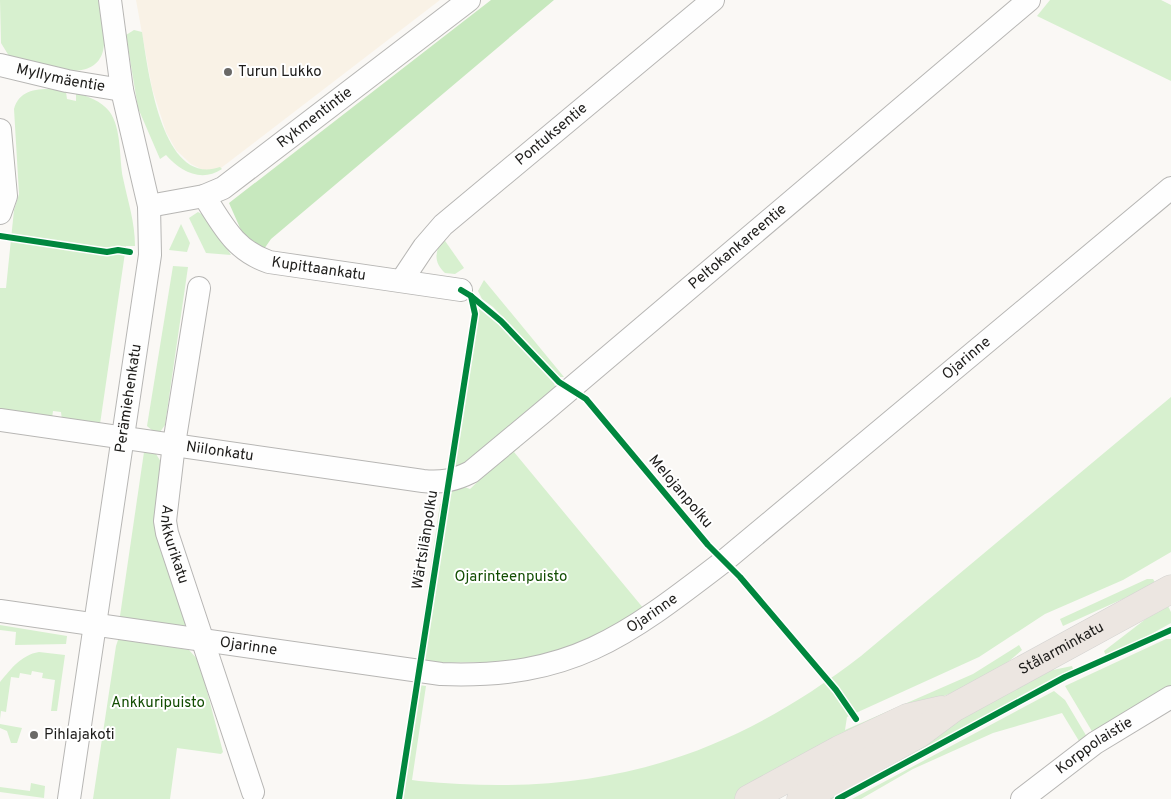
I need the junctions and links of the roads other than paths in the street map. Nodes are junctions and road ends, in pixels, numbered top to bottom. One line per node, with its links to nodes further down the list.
1 (110, 0): 6 (street, Perämiehenkatu)
2 (469, 0): 9 (street, Rykmentintie)
3 (713, 0): 12 (street, Pontuksentie)
4 (1029, 0): 18 (street, Peltokankareentie)
5 (0, 65): 6 (street, Myllymäentie)
6 (122, 90): 10 (street, Perämiehenkatu)
7 (0, 130): 11 (street)
8 (1171, 188): 22 (street, Ojarinne)
9 (204, 196): 10 (street, Rykmentintie); 12 (street, Kupittaankatu)
10 (149, 206): 16 (street, Perämiehenkatu)
11 (0, 213)
12 (402, 280): 14 (street, Kupittaankatu)
13 (199, 288): 17 (street, Ankkurikatu)
14 (461, 290)
15 (0, 420): 16 (street, Niilonkatu)
16 (122, 438): 17 (street, Niilonkatu); 21 (street, Perämiehenkatu)
17 (174, 444): 18 (street, Niilonkatu); 22 (street, Ankkurikatu)
18 (441, 482)
19 (1171, 589): 24 (main road, Stålarminkatu)
20 (0, 611): 21 (street, Ojarinne)
21 (94, 624): 22 (street, Ojarinne); 27 (street, Perämiehenkatu)
22 (202, 640): 25 (street, Ankkurikatu)
23 (1171, 697): 29 (street, Korppolaistie)
24 (953, 708): 26 (main road, Stålarminkatu); 28 (main road, Stålarminkatu)
25 (253, 792)
26 (759, 797)
27 (69, 799)
28 (801, 799)
29 (1022, 799)

